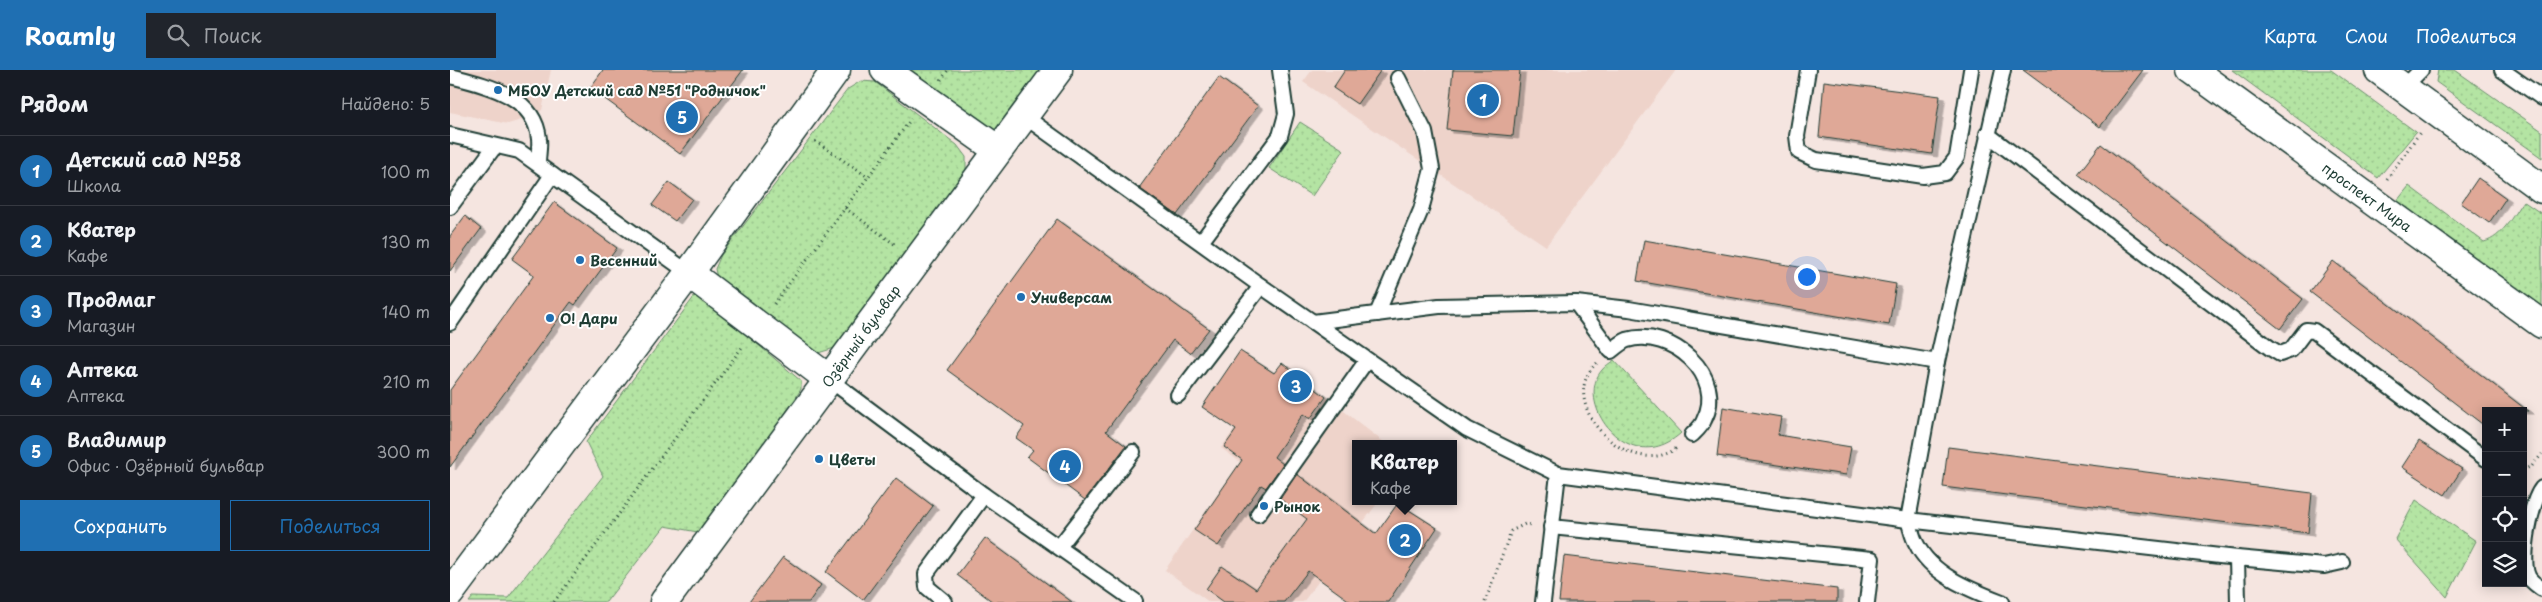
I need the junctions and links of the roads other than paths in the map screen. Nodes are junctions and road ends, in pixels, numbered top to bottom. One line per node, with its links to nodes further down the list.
1 (835, 70): 25 (street)
2 (885, 70): 19 (street)
3 (1058, 70): 15 (street, Озёрный бульвар)
4 (1280, 70): 24 (lane)
5 (1808, 70): 6 (lane)
6 (1969, 70)
7 (2003, 70): 16 (lane)
8 (2192, 70): 31 (street, проспект Мира)
9 (2379, 70): 13 (street)
10 (2502, 70): 14 (lane)
11 (450, 76): 20 (lane)
12 (1398, 78): 28 (lane)
13 (2412, 79): 22 (street)
14 (2542, 98)
15 (1024, 116): 19 (street, Озёрный бульвар); 24 (lane)
16 (1987, 134): 33 (lane); 38 (lane)
17 (450, 135): 18 (lane)
18 (495, 146): 20 (lane); 23 (lane)
19 (998, 150): 34 (street, Озёрный бульвар)
20 (538, 163): 21 (lane)
21 (552, 175): 25 (lane); 30 (lane)
22 (2542, 188)
23 (450, 207)
24 (1201, 242): 26 (lane)
25 (688, 273): 34 (street); 49 (street)
26 (1261, 286): 29 (lane); 35 (lane)
27 (1576, 303): 28 (lane); 33 (lane); 36 (lane)
28 (1378, 314): 29 (lane)
29 (1312, 322): 32 (lane)
30 (450, 323)
31 (2542, 324)
32 (1367, 360): 39 (lane); 42 (lane)
33 (1937, 362): 43 (lane)
34 (830, 380): 41 (lane); 52 (street, Озёрный бульвар)
35 (1178, 395)
36 (1692, 436)
37 (1133, 452): 45 (lane)
38 (2482, 456)
39 (1558, 474): 43 (lane); 44 (lane)
40 (2542, 488): 48 (lane)
41 (984, 495): 45 (lane); 50 (lane)
42 (1258, 514)
43 (1908, 520): 46 (lane); 55 (lane)
44 (1550, 527): 53 (lane); 54 (lane)
45 (1059, 547): 51 (lane)
46 (2237, 558): 47 (lane); 56 (lane)
47 (2342, 562)
48 (2542, 589)
49 (450, 593)
50 (936, 599)
51 (1135, 601)
52 (664, 602)
53 (1543, 602)
54 (1867, 602)
55 (2002, 602)
56 (2238, 602)

